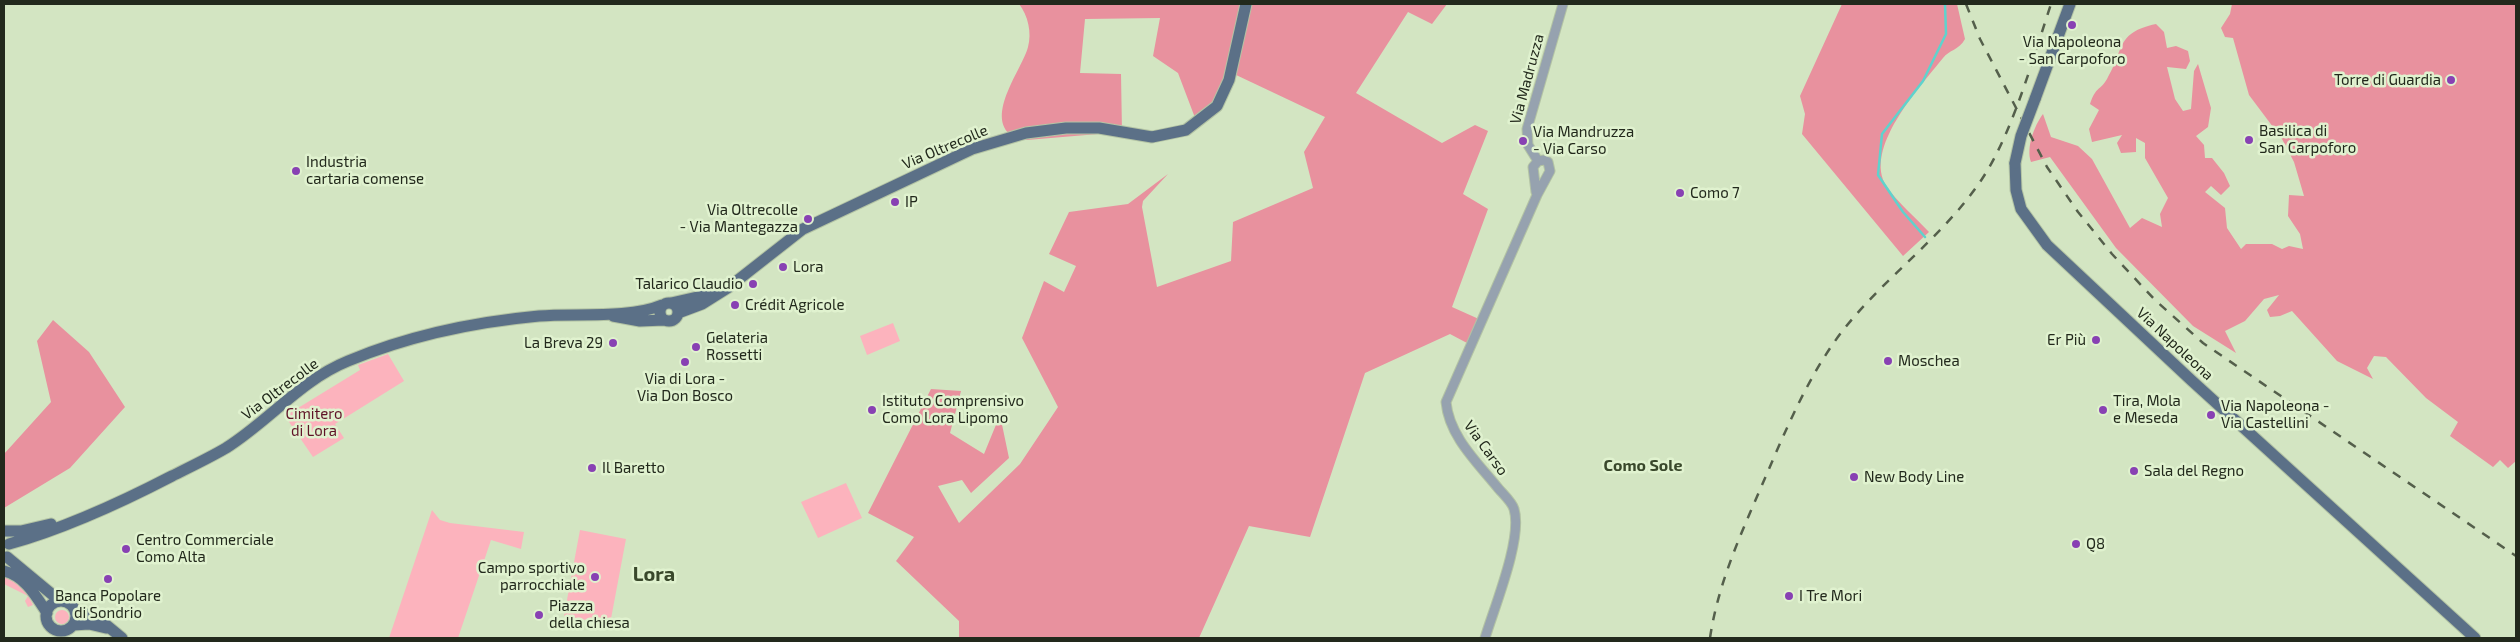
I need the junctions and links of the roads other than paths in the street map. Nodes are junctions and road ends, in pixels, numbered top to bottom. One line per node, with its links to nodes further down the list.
1 (1246, 4): 8 (main road, Via Oltrecolle)
2 (1564, 4): 4 (street, Via Madruzza)
3 (2070, 4): 23 (main road, Via Napoleona, bridge)
4 (1538, 161): 5 (street); 6 (street)
5 (1536, 174): 6 (street); 7 (street, Via Carso)
6 (1546, 176): 7 (street, Via Carso)
7 (1536, 195): 22 (street, Via Carso)
8 (719, 292): 9 (main road, Via Oltrecolle); 10 (main road, Via Oltrecolle)
9 (666, 304): 10 (main road); 11 (main road, Via Oltrecolle); 12 (main road)
10 (678, 313): 12 (main road)
11 (607, 314): 12 (main road, Via Oltrecolle); 13 (main road, Via Oltrecolle)
12 (664, 320)
13 (5, 536): 14 (main road)
14 (5, 559): 16 (main road)
15 (4, 571): 18 (main road)
16 (60, 601): 17 (main road); 18 (main road)
17 (75, 610): 19 (main road); 20 (main road)
18 (47, 613): 19 (main road)
19 (73, 625): 20 (main road)
20 (108, 628): 21 (main road)
21 (122, 638)
22 (1486, 638)
23 (2475, 638)

